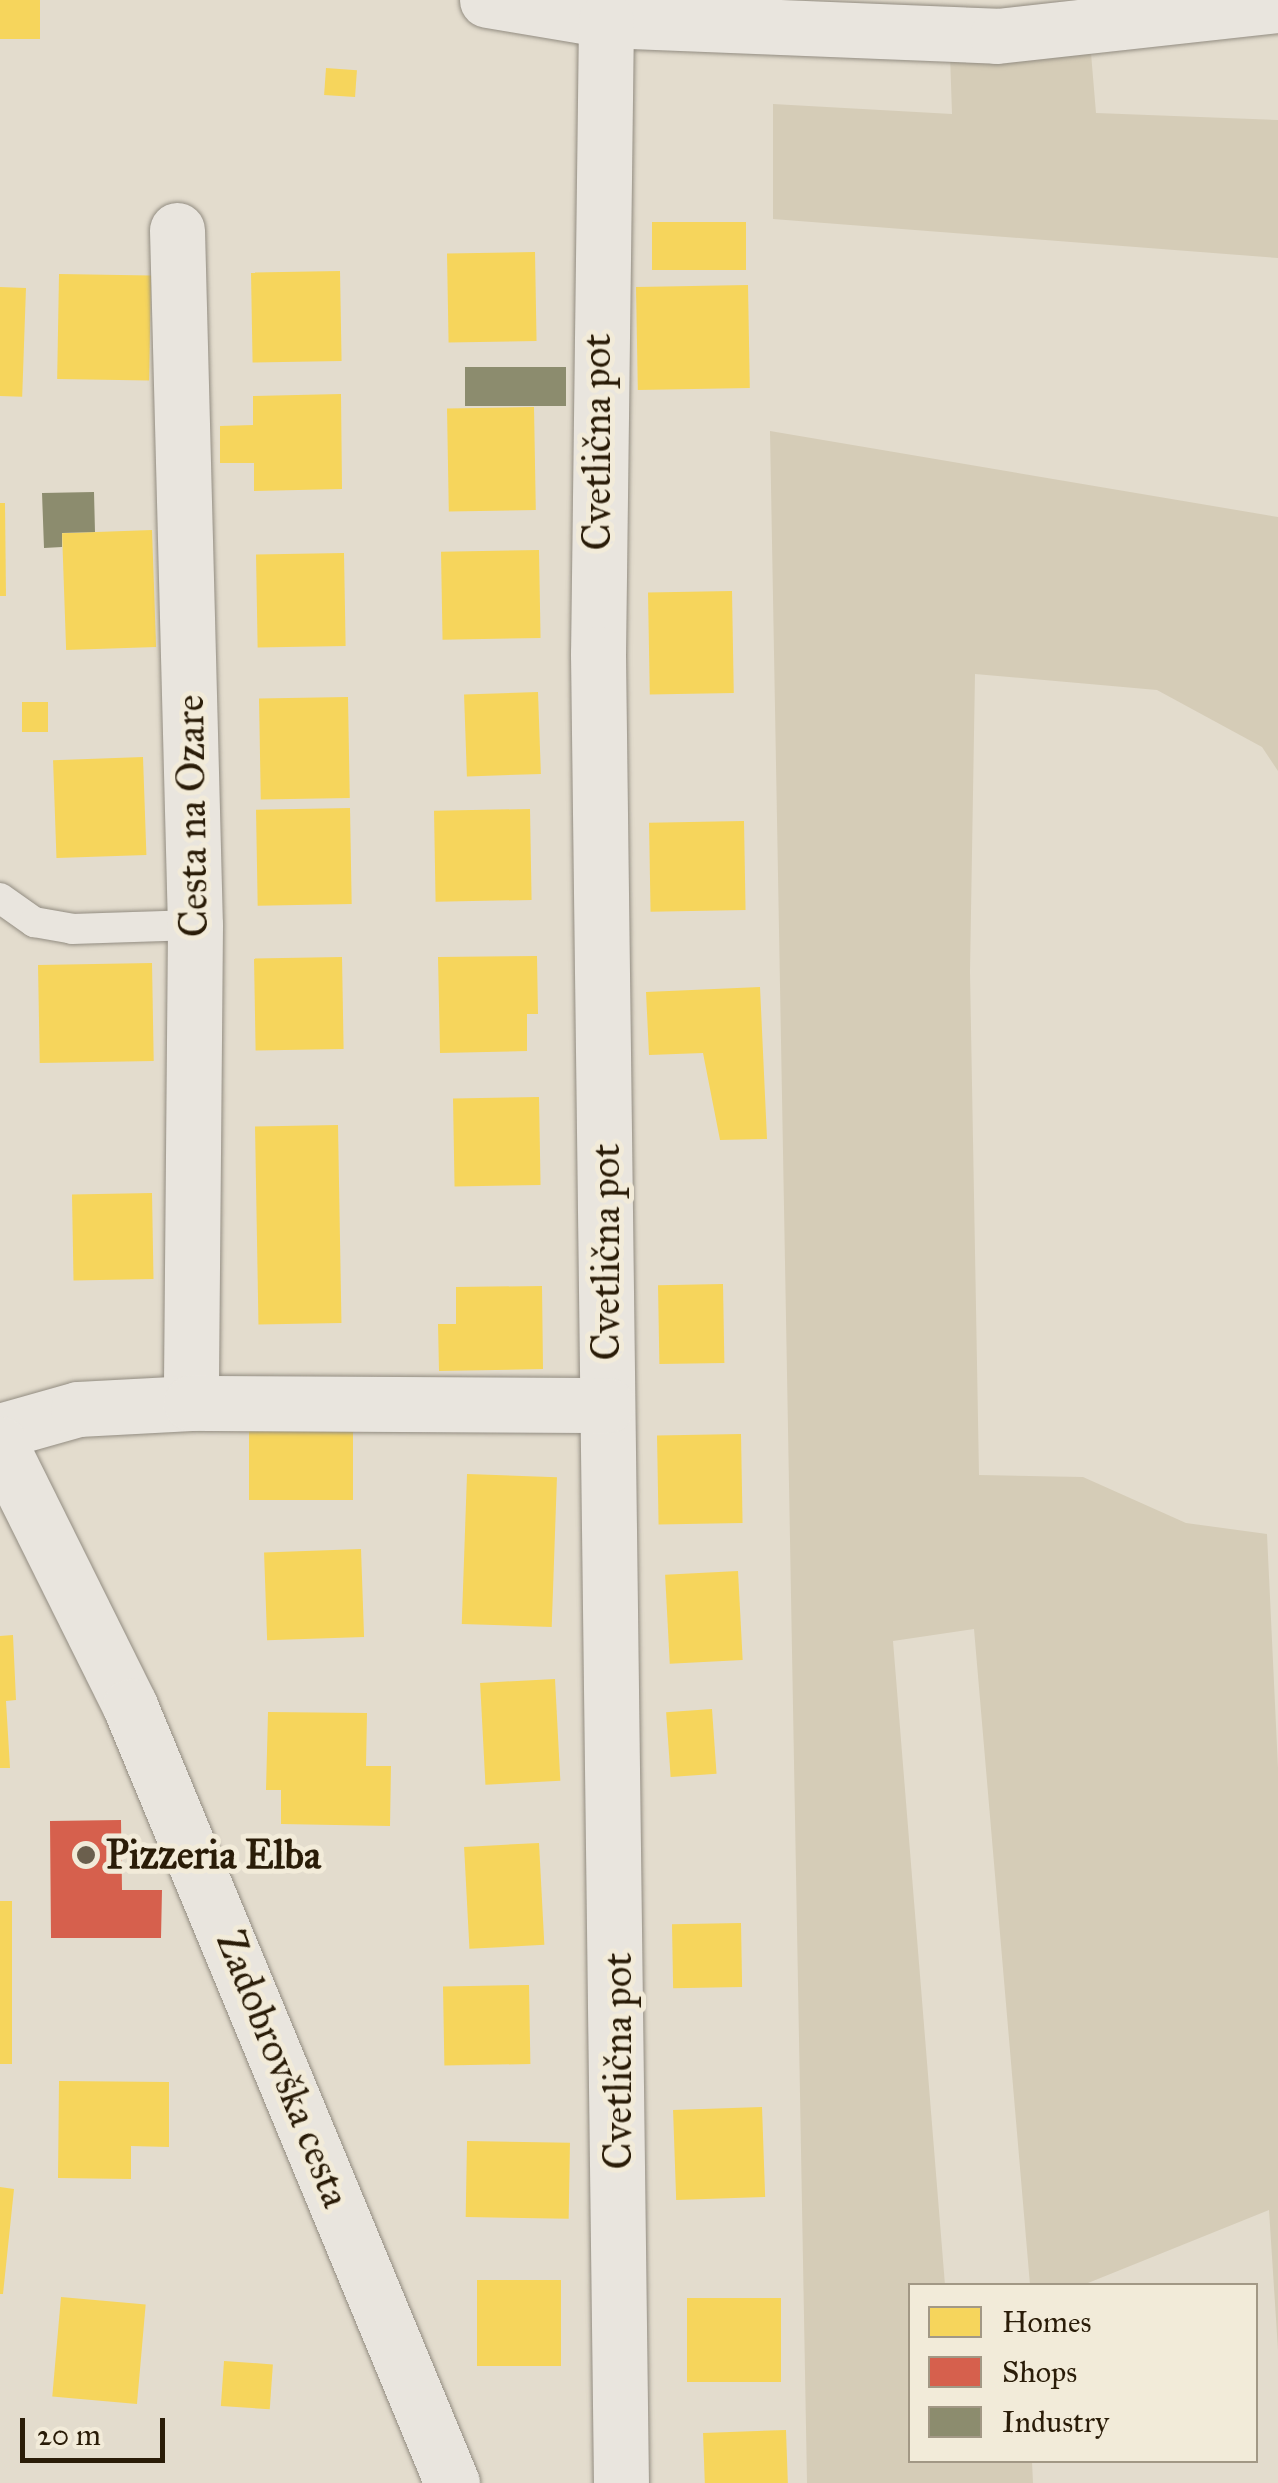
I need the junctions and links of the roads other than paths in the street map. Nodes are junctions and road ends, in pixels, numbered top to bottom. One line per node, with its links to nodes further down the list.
1 (487, 0): 4 (street)
2 (1278, 5): 3 (street)
3 (768, 15): 4 (street)
4 (606, 20): 9 (street, Cvetlična pot)
5 (177, 230): 7 (street, Cesta na Ozare)
6 (0, 898): 7 (lane)
7 (195, 925): 8 (street, Cesta na Ozare)
8 (191, 1403): 9 (street); 10 (street)
9 (607, 1406): 14 (street, Cvetlična pot)
10 (0, 1431)
11 (0, 1444): 12 (street, Zadobrovška cesta)
12 (15, 1508): 13 (street, Zadobrovška cesta)
13 (452, 2483)
14 (620, 2483)

